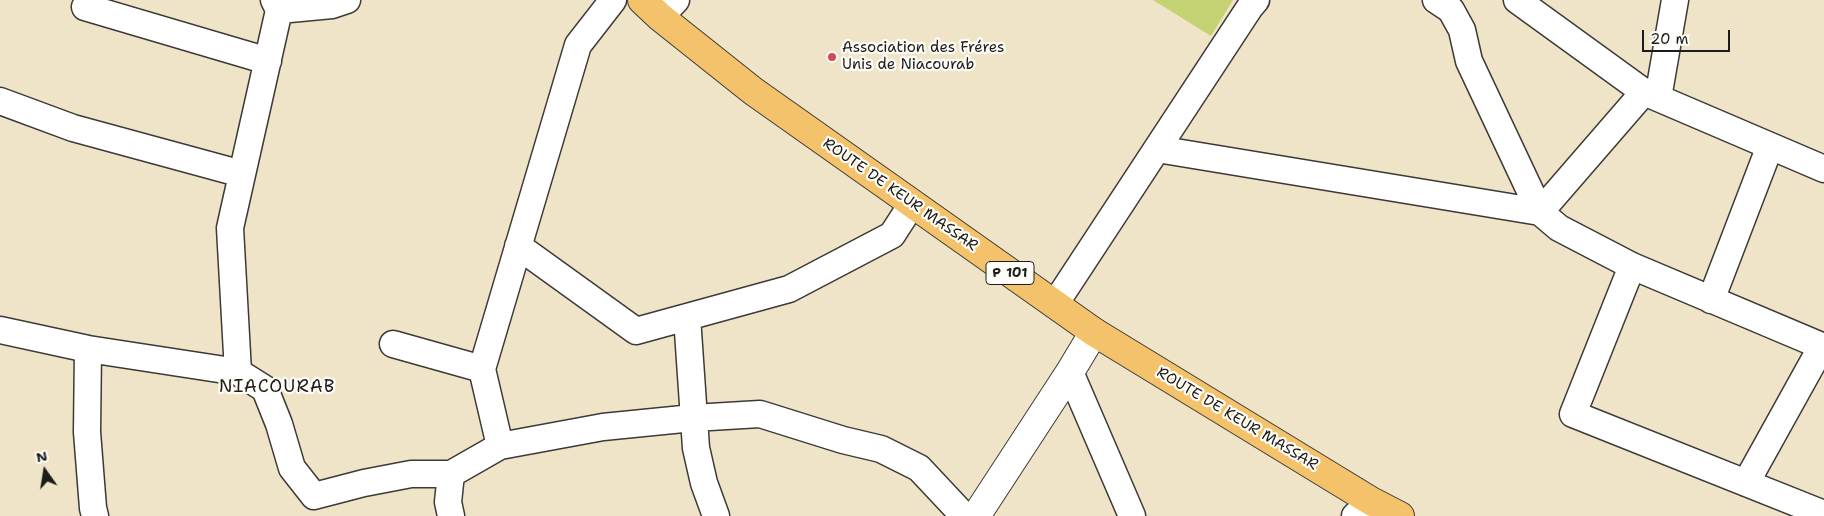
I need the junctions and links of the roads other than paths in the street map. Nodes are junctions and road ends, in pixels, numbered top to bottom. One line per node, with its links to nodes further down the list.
1 (347, 0): 7 (street)
2 (613, 0): 19 (street)
3 (1256, 0): 14 (street)
4 (1436, 0): 18 (street)
5 (1517, 0): 11 (street)
6 (1675, 0): 11 (street)
7 (277, 5): 10 (street)
8 (659, 6): 17 (main road, ROUTE DE KEUR MASSAR / P 101)
9 (85, 7): 10 (street)
10 (268, 61): 16 (street)
11 (1651, 95): 13 (street); 18 (street)
12 (0, 101): 16 (street)
13 (1770, 146): 15 (street); 21 (street)
14 (1157, 149): 18 (street); 22 (street)
15 (1824, 169)
16 (242, 174): 30 (street)
17 (912, 204): 22 (main road, ROUTE DE KEUR MASSAR / P 101); 23 (street)
18 (1540, 212): 20 (street)
19 (518, 246): 23 (street); 29 (street)
20 (1632, 266): 21 (street); 35 (street)
21 (1711, 300): 27 (street)
22 (1055, 304): 25 (main road, ROUTE DE KEUR MASSAR / P 101)
23 (687, 317): 32 (street)
24 (0, 330): 28 (street)
25 (1094, 332): 31 (street); 36 (main road, ROUTE DE KEUR MASSAR / P 101)
26 (393, 344): 29 (street)
27 (1823, 347): 35 (street)
28 (88, 349): 30 (street); 38 (street)
29 (482, 369): 33 (street)
30 (238, 372): 34 (street)
31 (1070, 372): 42 (street); 43 (street)
32 (692, 418): 33 (street); 40 (street); 41 (street)
33 (500, 446): 34 (street)
34 (451, 474): 39 (street)
35 (1746, 483): 37 (street)
36 (1363, 508): 44 (main road, ROUTE DE KEUR MASSAR / P 101)
37 (1824, 514)
38 (95, 516)
39 (451, 516)
40 (716, 516)
41 (964, 516)
42 (976, 516)
43 (1132, 516)
44 (1400, 516)

